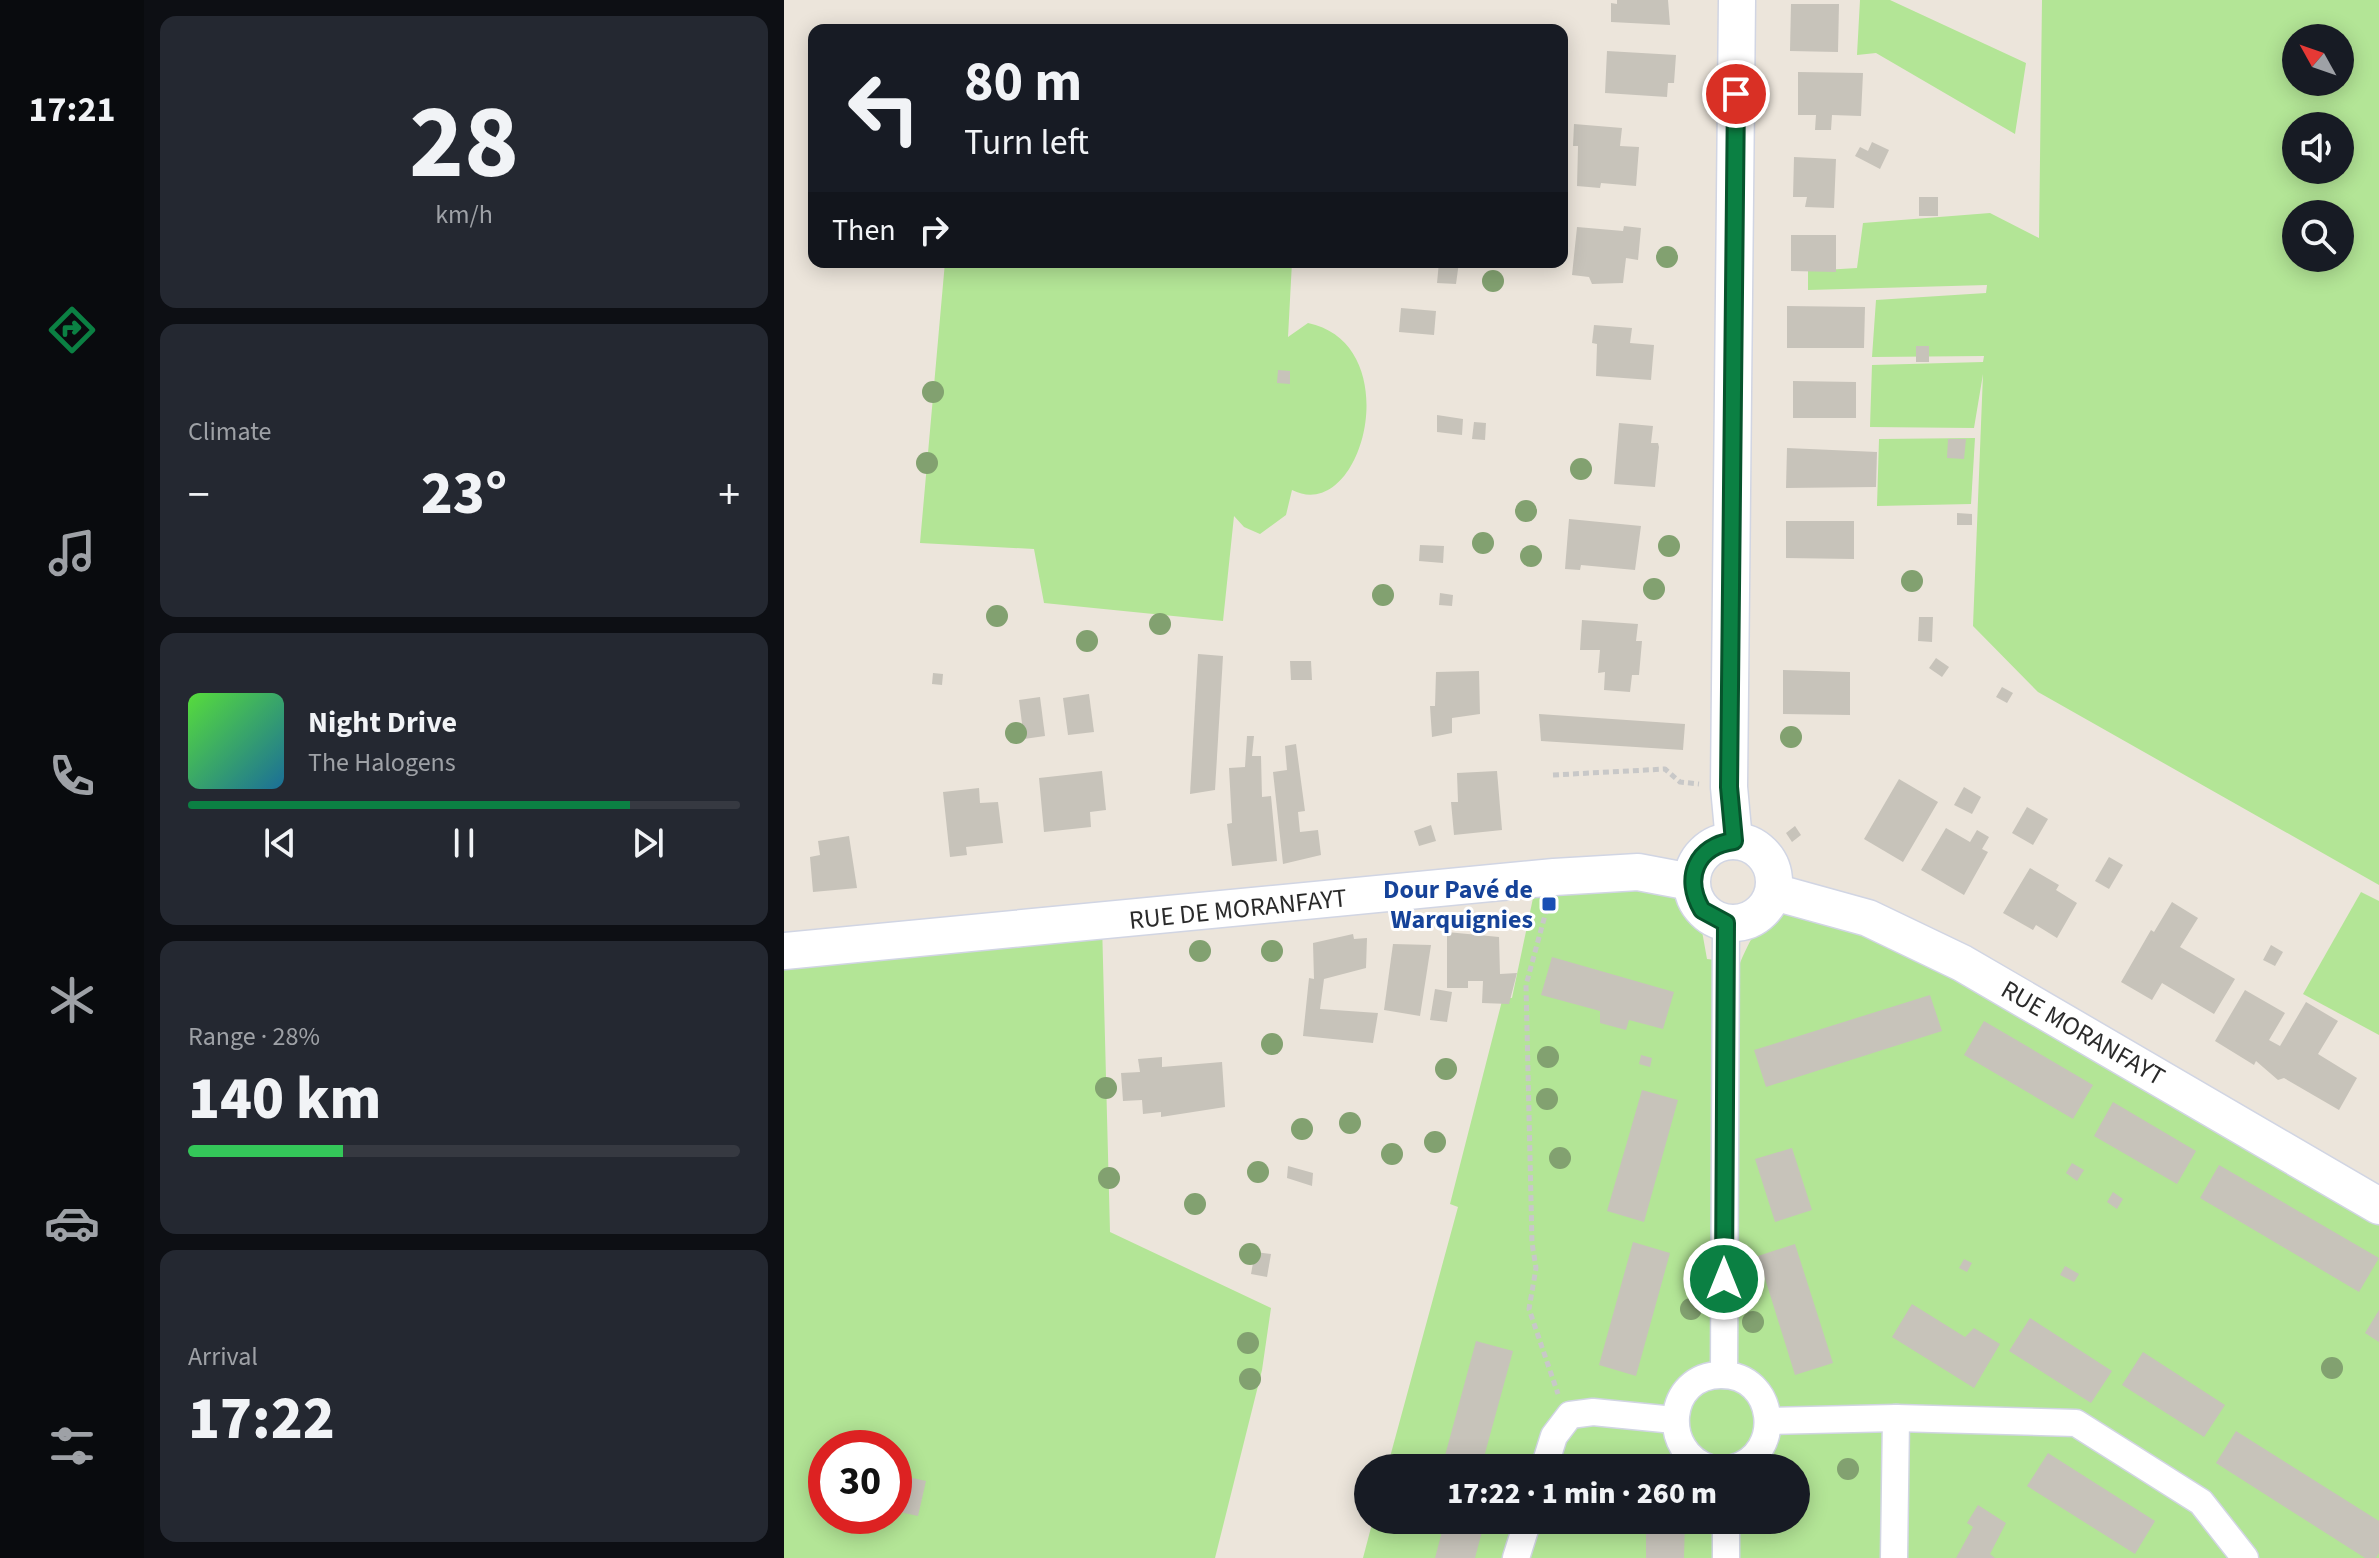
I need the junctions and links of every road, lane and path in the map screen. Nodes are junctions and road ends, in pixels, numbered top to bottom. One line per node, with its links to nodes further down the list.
1 (1737, 0): 3 (main road)
2 (1553, 775): 3 (path)
3 (1729, 787): 4 (main road)
4 (1734, 841): 6 (main road); 7 (main road)
5 (1554, 877): 6 (main road, RUE DE MORANFAYT); 9 (main road, RUE DE MORANFAYT); 12 (path)
6 (1691, 882): 8 (main road)
7 (1774, 892): 8 (main road); 10 (main road, RUE MORANFAYT)
8 (1726, 923): 11 (street)
9 (784, 951)
10 (2379, 1206)
11 (1724, 1375): 14 (street); 15 (street)
12 (1570, 1415): 14 (street); 16 (street)
13 (1896, 1418): 15 (street); 23 (street); 24 (street)
14 (1674, 1420): 17 (street)
15 (1769, 1421): 18 (street)
16 (1548, 1454)
17 (1687, 1454)
18 (1756, 1454)
19 (1524, 1534): 21 (street)
20 (1726, 1534): 22 (street)
21 (1516, 1558)
22 (1726, 1558)
23 (1894, 1558)
24 (2245, 1558)

